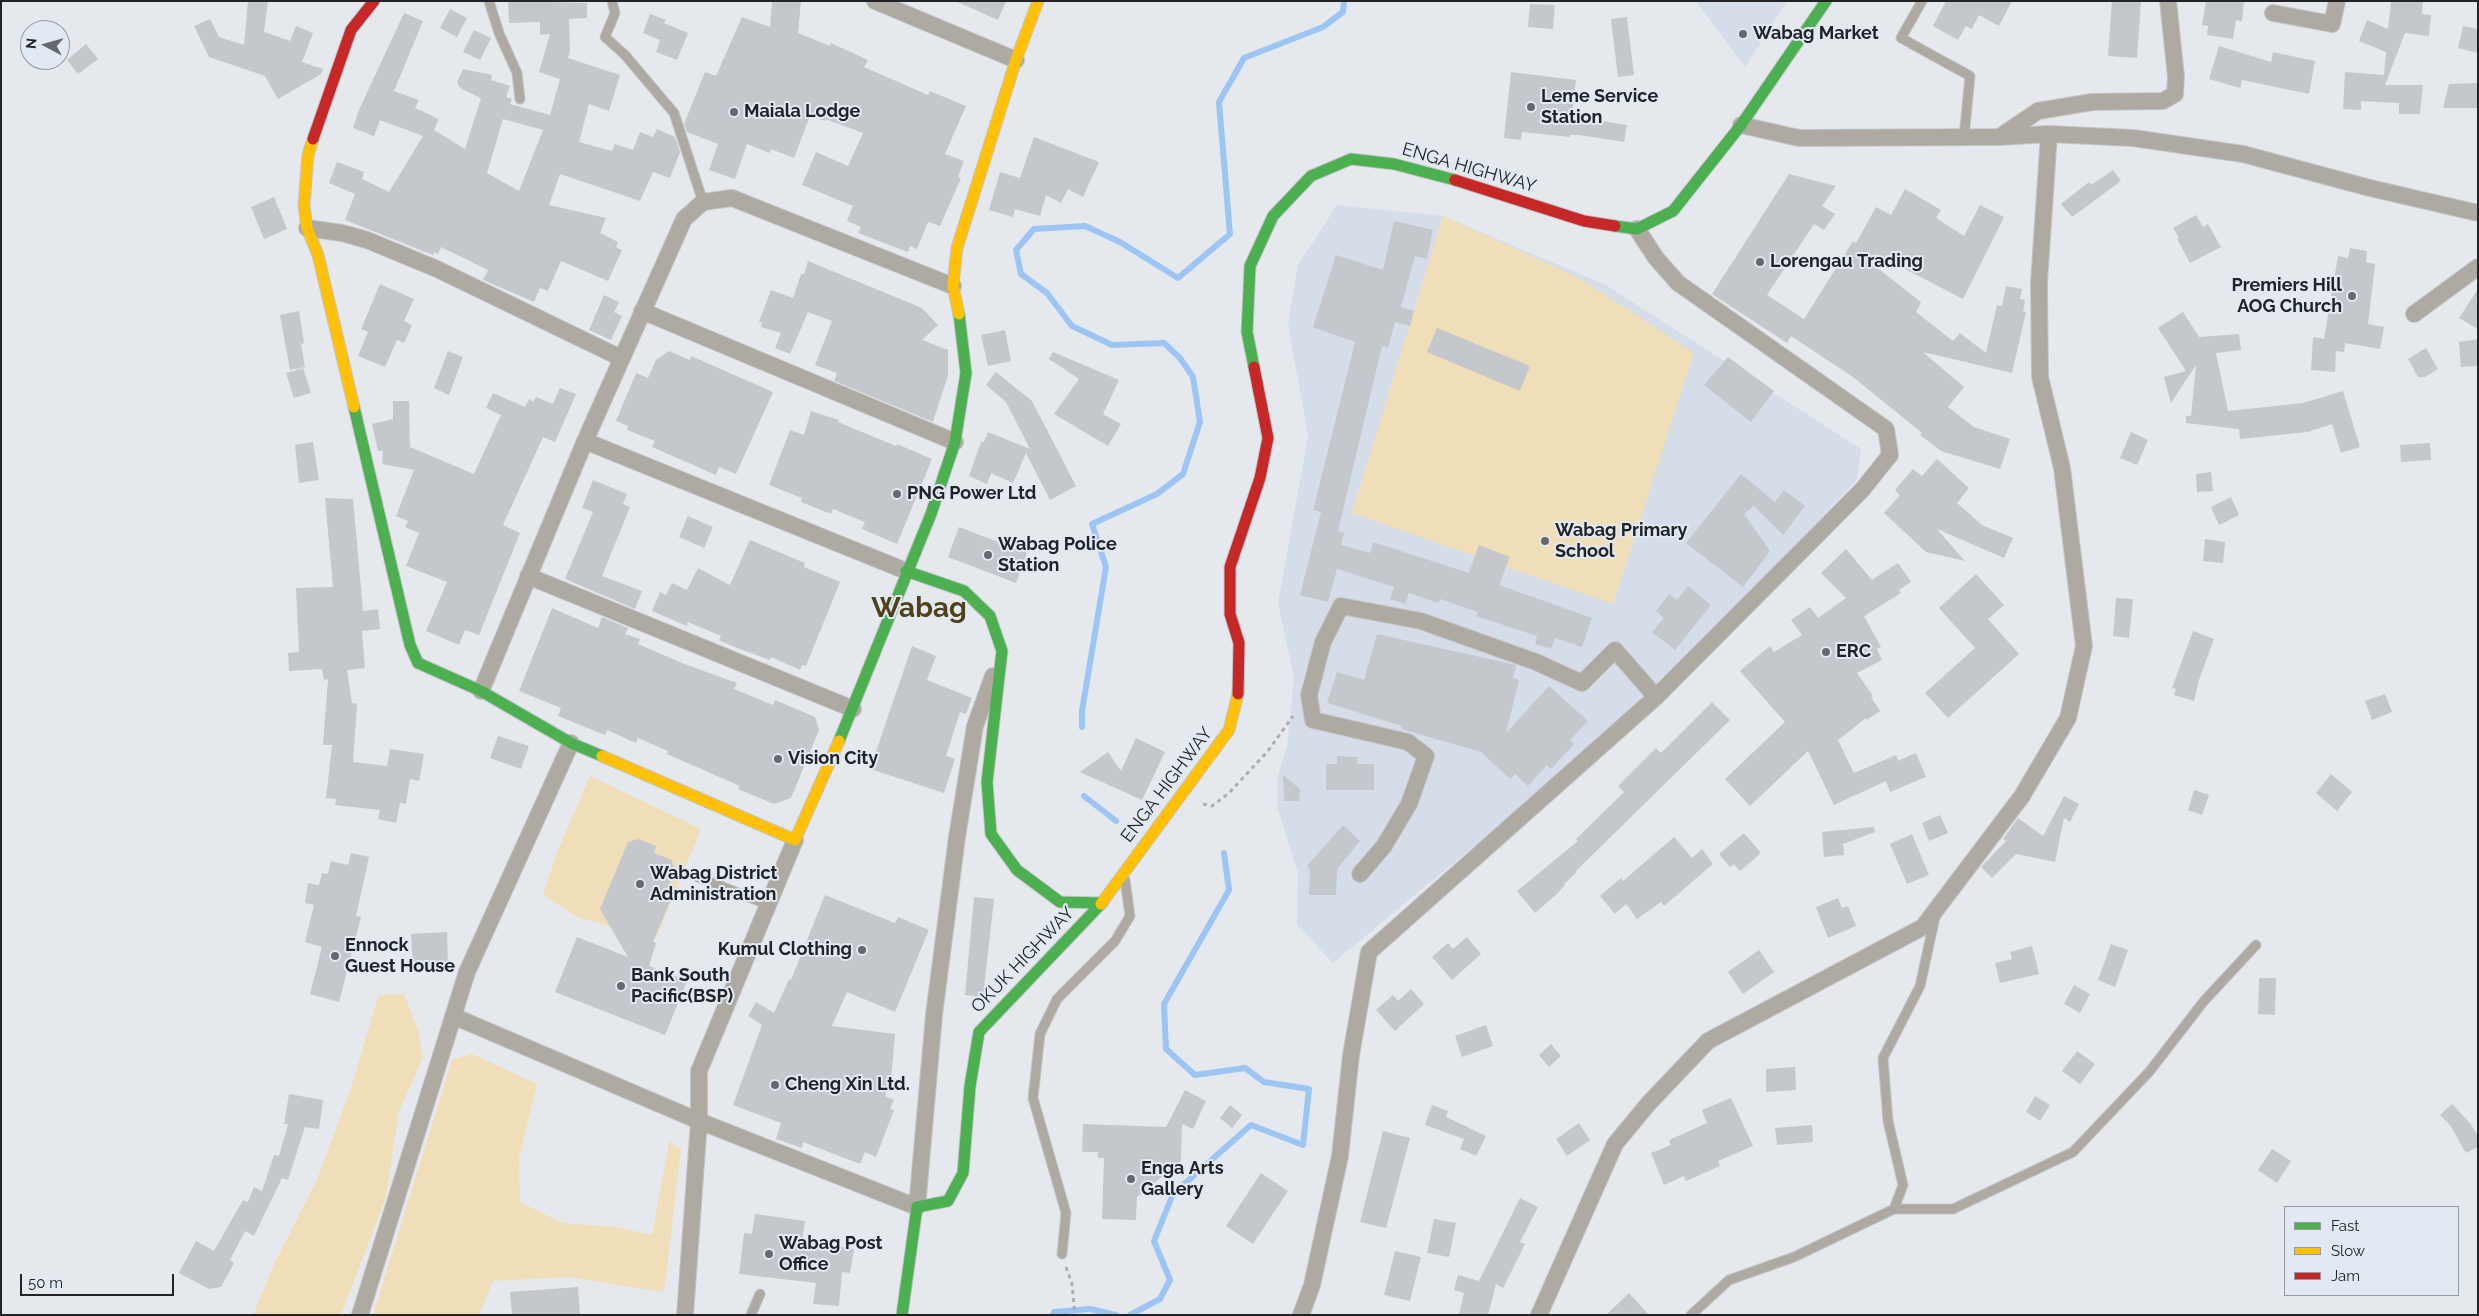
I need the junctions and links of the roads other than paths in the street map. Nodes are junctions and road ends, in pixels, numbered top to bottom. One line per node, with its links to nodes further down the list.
1 (374, 1): 19 (street)
2 (489, 1): 12 (lane)
3 (612, 1): 17 (lane)
4 (875, 1): 11 (street)
5 (1038, 1): 11 (street)
6 (1826, 1): 13 (street)
7 (1922, 1): 16 (lane)
8 (2168, 1): 15 (street)
9 (2337, 1): 10 (street)
10 (2273, 13)
11 (1016, 60): 22 (street)
12 (520, 98)
13 (1741, 125): 16 (street); 20 (street)
14 (2049, 134): 15 (street); 18 (street); 41 (street)
15 (1999, 137): 16 (street)
16 (1964, 138)
17 (703, 202): 22 (street); 23 (street)
18 (2478, 213)
19 (306, 228): 25 (street); 31 (street)
20 (1637, 228): 32 (street); 36 (street, ENGA HIGHWAY)
21 (2478, 267): 24 (street)
22 (953, 286): 27 (street)
23 (642, 311): 25 (street); 27 (street)
24 (2414, 314)
25 (621, 358): 26 (street)
26 (585, 441): 28 (street); 29 (street)
27 (955, 442): 28 (street)
28 (906, 571): 30 (street); 33 (street)
29 (528, 576): 31 (street); 33 (street)
30 (1002, 652): 39 (street); 45 (street)
31 (481, 691): 34 (street)
32 (1656, 697): 38 (street); 53 (street)
33 (853, 709): 35 (street)
34 (570, 743): 35 (street); 43 (street)
35 (795, 840): 40 (street)
36 (1123, 873): 39 (street, ENGA HIGHWAY); 47 (lane)
37 (690, 874): 40 (lane)
38 (1360, 874)
39 (1102, 903): 45 (street, OKUK HIGHWAY)
40 (769, 905): 44 (street)
41 (1937, 907): 46 (lane); 54 (street)
42 (2256, 945): 46 (lane)
43 (452, 1016): 44 (street); 49 (street)
44 (699, 1121): 45 (street); 50 (street)
45 (917, 1207): 52 (street)
46 (1894, 1209): 55 (lane)
47 (1062, 1254)
48 (760, 1294): 51 (lane)
49 (360, 1315)
50 (684, 1315)
51 (751, 1315)
52 (902, 1315)
53 (1301, 1315)
54 (1538, 1315)
55 (1691, 1315)

